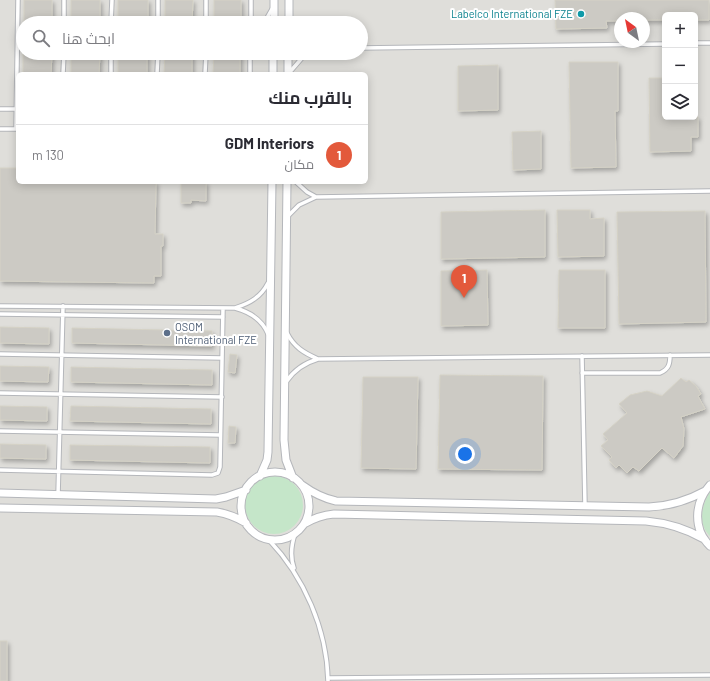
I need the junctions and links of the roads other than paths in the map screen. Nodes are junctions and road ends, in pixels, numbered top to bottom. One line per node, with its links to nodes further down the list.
1 (18, 0): 9 (lane)
2 (64, 0): 10 (lane)
3 (112, 0): 11 (lane)
4 (158, 0): 12 (lane)
5 (206, 0): 13 (lane)
6 (251, 0): 14 (lane)
7 (289, 0): 17 (street)
8 (274, 3): 15 (lane); 16 (street)
9 (18, 16)
10 (64, 16)
11 (111, 16)
12 (158, 16)
13 (206, 16)
14 (251, 16)
15 (268, 16)
16 (274, 16)
17 (290, 16)
18 (698, 43): 19 (lane)
19 (710, 43)
20 (662, 44): 21 (lane)
21 (368, 48)
22 (17, 60): 31 (lane)
23 (64, 60): 32 (lane)
24 (111, 60): 33 (lane)
25 (158, 60): 34 (lane)
26 (206, 60): 35 (lane)
27 (250, 60): 36 (lane)
28 (273, 60): 37 (street)
29 (288, 60): 38 (street)
30 (300, 60): 39 (lane)
31 (17, 72)
32 (63, 72)
33 (111, 72)
34 (157, 72)
35 (205, 72)
36 (250, 72)
37 (273, 72)
38 (288, 72)
39 (289, 72)
40 (0, 109): 41 (lane)
41 (16, 110)
42 (0, 129): 43 (lane)
43 (16, 129)
44 (271, 184): 50 (street)
45 (287, 184): 49 (street)
46 (298, 184): 48 (lane)
47 (710, 191): 48 (lane)
48 (316, 196): 49 (lane)
49 (287, 218): 58 (street)
50 (271, 278): 54 (lane); 59 (street)
51 (0, 306): 52 (lane)
52 (63, 306): 53 (lane); 56 (lane)
53 (223, 308): 54 (lane); 57 (lane)
54 (235, 308): 59 (lane)
55 (0, 314): 56 (lane)
56 (62, 315): 57 (lane); 61 (lane)
57 (223, 317): 65 (lane)
58 (285, 329): 66 (lane); 68 (street)
59 (270, 340): 77 (street)
60 (0, 354): 61 (lane)
61 (62, 355): 65 (lane); 70 (lane)
62 (670, 355): 63 (lane); 64 (lane); 67 (lane)
63 (710, 355)
64 (582, 356): 66 (lane); 67 (lane)
65 (222, 358): 71 (lane)
66 (318, 359): 68 (lane)
67 (582, 373): 84 (lane)
68 (284, 385): 78 (street)
69 (0, 393): 70 (lane)
70 (61, 394): 71 (lane); 73 (lane)
71 (222, 396): 74 (lane)
72 (0, 431): 73 (lane)
73 (60, 432): 74 (lane); 76 (lane)
74 (220, 435): 76 (lane)
75 (0, 470): 76 (lane)
76 (59, 470): 83 (lane)
77 (260, 476): 78 (street); 81 (street)
78 (293, 478): 79 (street)
79 (302, 485): 84 (street); 87 (street)
80 (708, 488): 84 (street); 89 (street)
81 (246, 490): 83 (street); 86 (street)
82 (0, 493): 83 (street)
83 (58, 495)
84 (585, 506)
85 (0, 508): 86 (street)
86 (246, 523): 90 (street)
87 (304, 524): 88 (street); 89 (street)
88 (295, 534): 90 (street); 92 (lane)
89 (704, 539): 91 (street)
90 (269, 540): 92 (lane)
91 (710, 546)
92 (296, 573): 94 (lane)
93 (710, 675): 94 (lane)
94 (328, 680)

